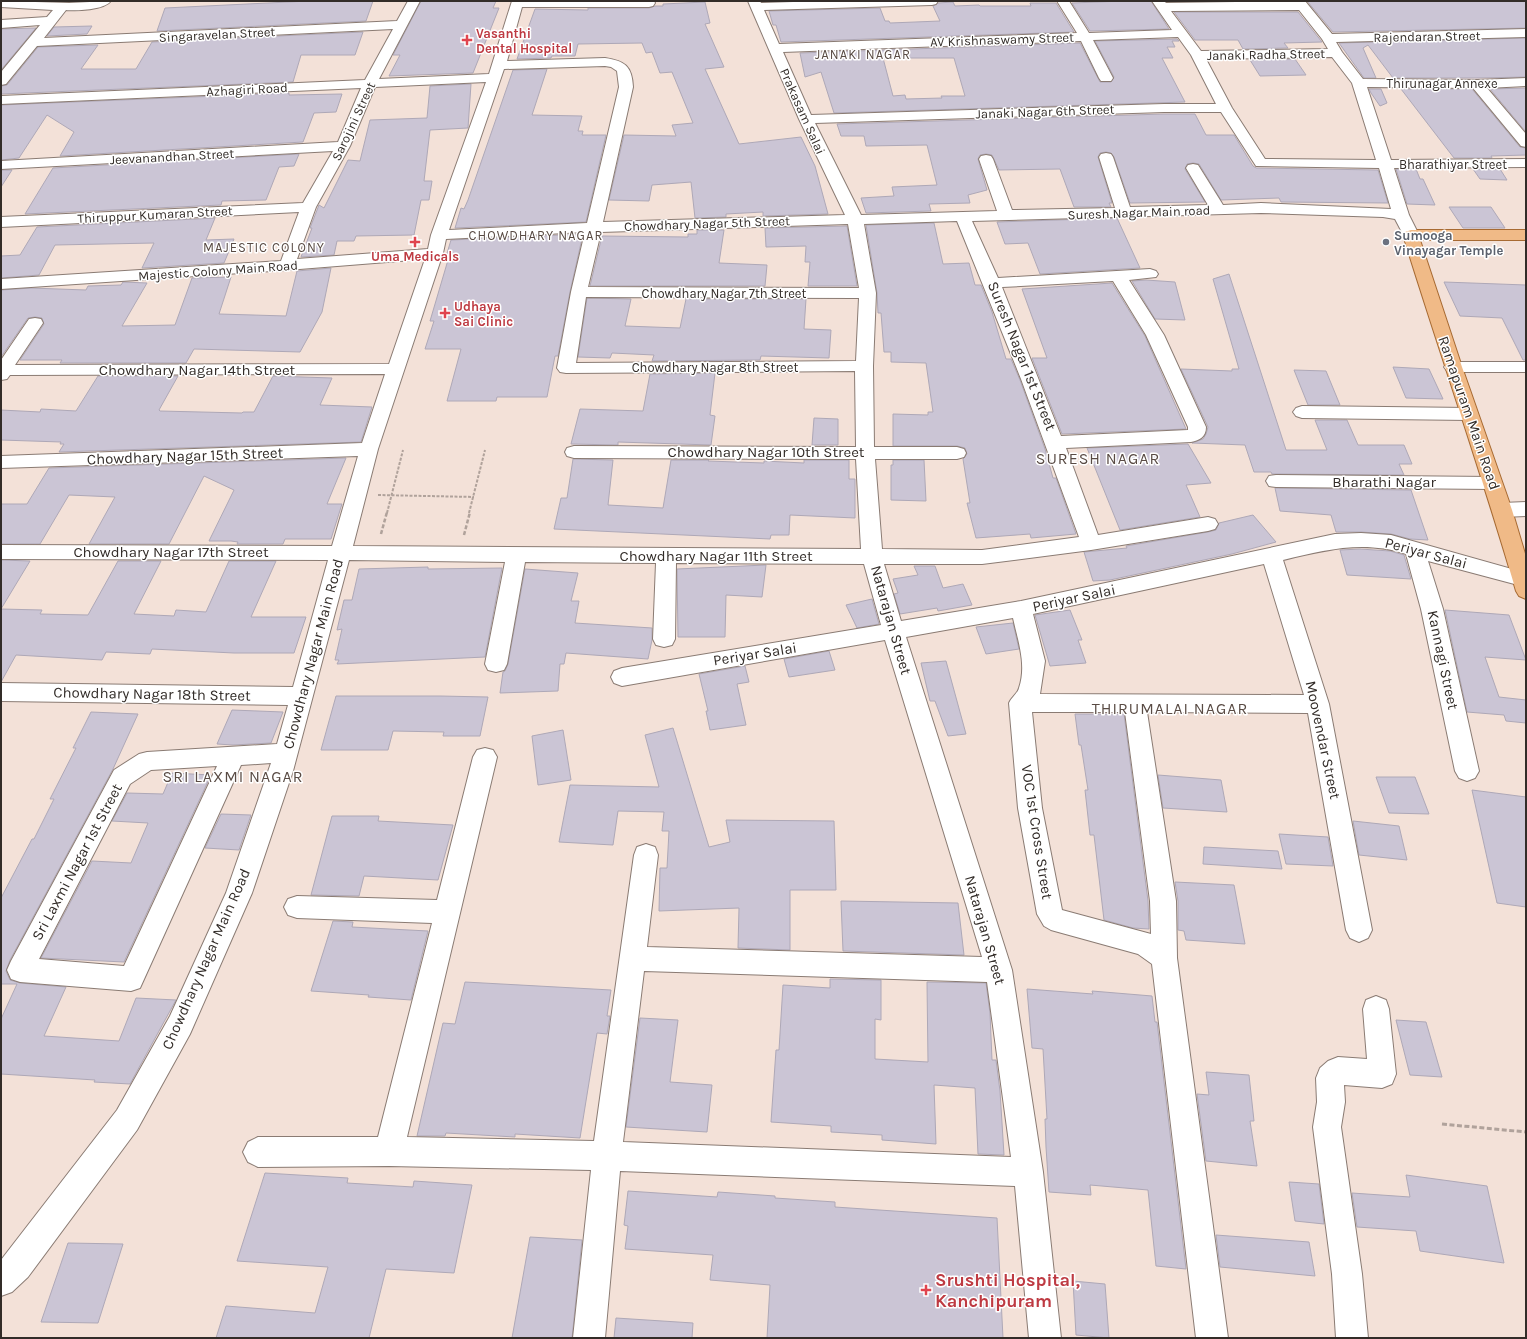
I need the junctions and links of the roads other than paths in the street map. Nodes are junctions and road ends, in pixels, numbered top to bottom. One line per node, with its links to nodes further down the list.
1 (105, 1): 11 (street)
2 (414, 1): 14 (street, Sarojini Street)
3 (932, 1): 9 (street)
4 (1063, 1): 17 (street)
5 (518, 2): 7 (street); 25 (street, Chowdhary Nagar Main Road)
6 (1, 3): 11 (street)
7 (649, 3)
8 (1300, 3): 10 (street); 18 (street)
9 (756, 4): 20 (street, Prakasam Salai)
10 (1160, 4): 15 (street)
11 (63, 6): 12 (street)
12 (50, 21): 13 (street); 19 (street)
13 (1, 24)
14 (400, 25): 19 (street, Singaravelan Street); 29 (street, Sarojini Street)
15 (1181, 33): 17 (street, AV Krishnaswamy Street); 22 (street)
16 (1526, 33): 18 (street, Rajendaran Street)
17 (1085, 36): 20 (street, AV Krishnaswamy Street); 26 (street)
18 (1328, 38): 21 (street)
19 (34, 42): 23 (street)
20 (776, 48): 34 (street, Prakasam Salai)
21 (1336, 53): 22 (street, Janaki Radha Street); 30 (street)
22 (1196, 55): 33 (street)
23 (15, 64): 24 (street); 27 (street)
24 (1, 65)
25 (496, 72): 29 (street, Azhagiri Road); 51 (street, Azhagiri Road); 52 (street, Chowdhary Nagar Main Road)
26 (1106, 78)
27 (1, 81)
28 (1526, 82): 31 (street, Thirunagar Annexe)
29 (370, 83): 32 (street, Azhagiri Road); 36 (street, Sarojini Street)
30 (1359, 83): 31 (street, Thirunagar Annexe); 40 (street)
31 (1477, 84): 35 (street)
32 (1, 100)
33 (1225, 108): 34 (street, Janaki Nagar 6th Street); 40 (street)
34 (806, 119): 49 (street, Prakasam Salai)
35 (1526, 143)
36 (344, 146): 41 (street, Jeevanandhan Street); 43 (street, Sarojini Street)
37 (1106, 157): 45 (street)
38 (986, 159): 46 (street)
39 (1526, 163): 40 (street, Bharathiyar Street)
40 (1385, 164): 47 (street, Bharathiyar Street)
41 (1, 165)
42 (1193, 168): 44 (street)
43 (308, 207): 50 (street, Thiruppur Kumaran Street); 56 (street, Sarojini Street)
44 (1218, 209): 45 (street, Suresh Nagar Main road); 47 (street, Suresh Nagar Main road)
45 (1124, 212): 46 (street, Suresh Nagar Main road)
46 (1006, 215): 48 (street, Suresh Nagar Main road)
47 (1401, 215): 53 (street)
48 (963, 217): 49 (street, Suresh Nagar Main road); 59 (street, Suresh Nagar 1st Street)
49 (855, 219): 51 (street, Chowdhary Nagar 5th Street); 62 (street, Prakasam Salai)
50 (1, 222)
51 (595, 226): 52 (street, Chowdhary Nagar 5th Street); 61 (street)
52 (439, 235): 55 (street, Chowdhary Nagar Main Road)
53 (1411, 235): 54 (main road); 65 (main road, Ramapuram Main Road)
54 (1526, 235)
55 (435, 254): 56 (street, Majestic Colony Main Road); 67 (street, Chowdhary Nagar Main Road)
56 (287, 265): 60 (street, Majestic Colony Main Road)
57 (1150, 274): 58 (street)
58 (1118, 276): 59 (street); 71 (street)
59 (993, 283): 71 (street, Suresh Nagar 1st Street)
60 (1, 284)
61 (579, 292): 62 (street, Chowdhary Nagar 7th Street); 64 (street, Chowdhary Nagar 8th Street)
62 (868, 293): 64 (street, Prakasam Salai)
63 (35, 323): 68 (street)
64 (864, 366): 74 (street, Natarajan Street)
65 (1453, 367): 66 (street); 70 (main road, Ramapuram Main Road)
66 (1526, 367)
67 (396, 369): 68 (street, Chowdhary Nagar 14th Street); 72 (street, Chowdhary Nagar Main Road)
68 (2, 372)
69 (1302, 412): 70 (street)
70 (1469, 414): 78 (main road, Ramapuram Main Road)
71 (1056, 442): 82 (street, Suresh Nagar 1st Street)
72 (370, 449): 76 (street, Chowdhary Nagar 15th Street); 85 (street, Chowdhary Nagar Main Road)
73 (574, 452): 74 (street, Chowdhary Nagar 10th Street)
74 (865, 452): 75 (street, Chowdhary Nagar 10th Street); 89 (street, Natarajan Street)
75 (957, 453)
76 (1, 462)
77 (1276, 481): 78 (street, Bharathi Nagar)
78 (1492, 483): 80 (main road, Ramapuram Main Road)
79 (1526, 509): 80 (street)
80 (1502, 510): 90 (main road, Ramapuram Main Road)
81 (1208, 524): 82 (street, Chowdhary Nagar 11th Street)
82 (1091, 543): 89 (street, Chowdhary Nagar 11th Street)
83 (1415, 550): 87 (street, Periyar Salai); 90 (street, Periyar Salai); 104 (street, Kannagi Street)
84 (1, 552): 85 (street, Chowdhary Nagar 17th Street)
85 (340, 553): 86 (street, Chowdhary Nagar 11th Street); 97 (street, Chowdhary Nagar Main Road)
86 (516, 554): 88 (street, Chowdhary Nagar 11th Street); 94 (street)
87 (1271, 555): 91 (street, Periyar Salai); 100 (street, Moovendar Street)
88 (666, 556): 89 (street, Chowdhary Nagar 11th Street); 93 (street)
89 (872, 557): 92 (street, Natarajan Street)
90 (1524, 585)
91 (1021, 609): 92 (street, Periyar Salai); 98 (street)
92 (893, 632): 95 (street, Periyar Salai); 111 (street, Natarajan Street)
93 (664, 639)
94 (496, 664)
95 (622, 677)
96 (1, 692): 97 (street, Chowdhary Nagar 18th Street)
97 (302, 696): 101 (street, Chowdhary Nagar Main Road)
98 (1020, 703): 99 (street); 109 (street, VOC 1st Cross Street)
99 (1134, 704): 100 (street); 109 (street)
100 (1318, 704): 108 (street, Moovendar Street)
101 (286, 753): 102 (street, Sri Laxmi Nagar 1st Street); 117 (street, Chowdhary Nagar Main Road)
102 (233, 756): 102 (street, Sri Laxmi Nagar 1st Street)
103 (485, 757): 107 (street)
104 (1467, 771)
105 (646, 855): 110 (street)
106 (296, 907): 107 (street)
107 (447, 912): 113 (street)
108 (1359, 930)
109 (1164, 958): 120 (street)
110 (633, 959): 111 (street); 115 (street)
111 (999, 970): 116 (street, Natarajan Street)
112 (1376, 1009): 121 (street)
113 (389, 1151): 114 (street); 115 (street)
114 (258, 1152)
115 (607, 1156): 116 (street); 118 (street)
116 (1028, 1172): 119 (street, Natarajan Street)
117 (1, 1281)
118 (589, 1338)
119 (1045, 1338)
120 (1212, 1338)
121 (1352, 1338)

